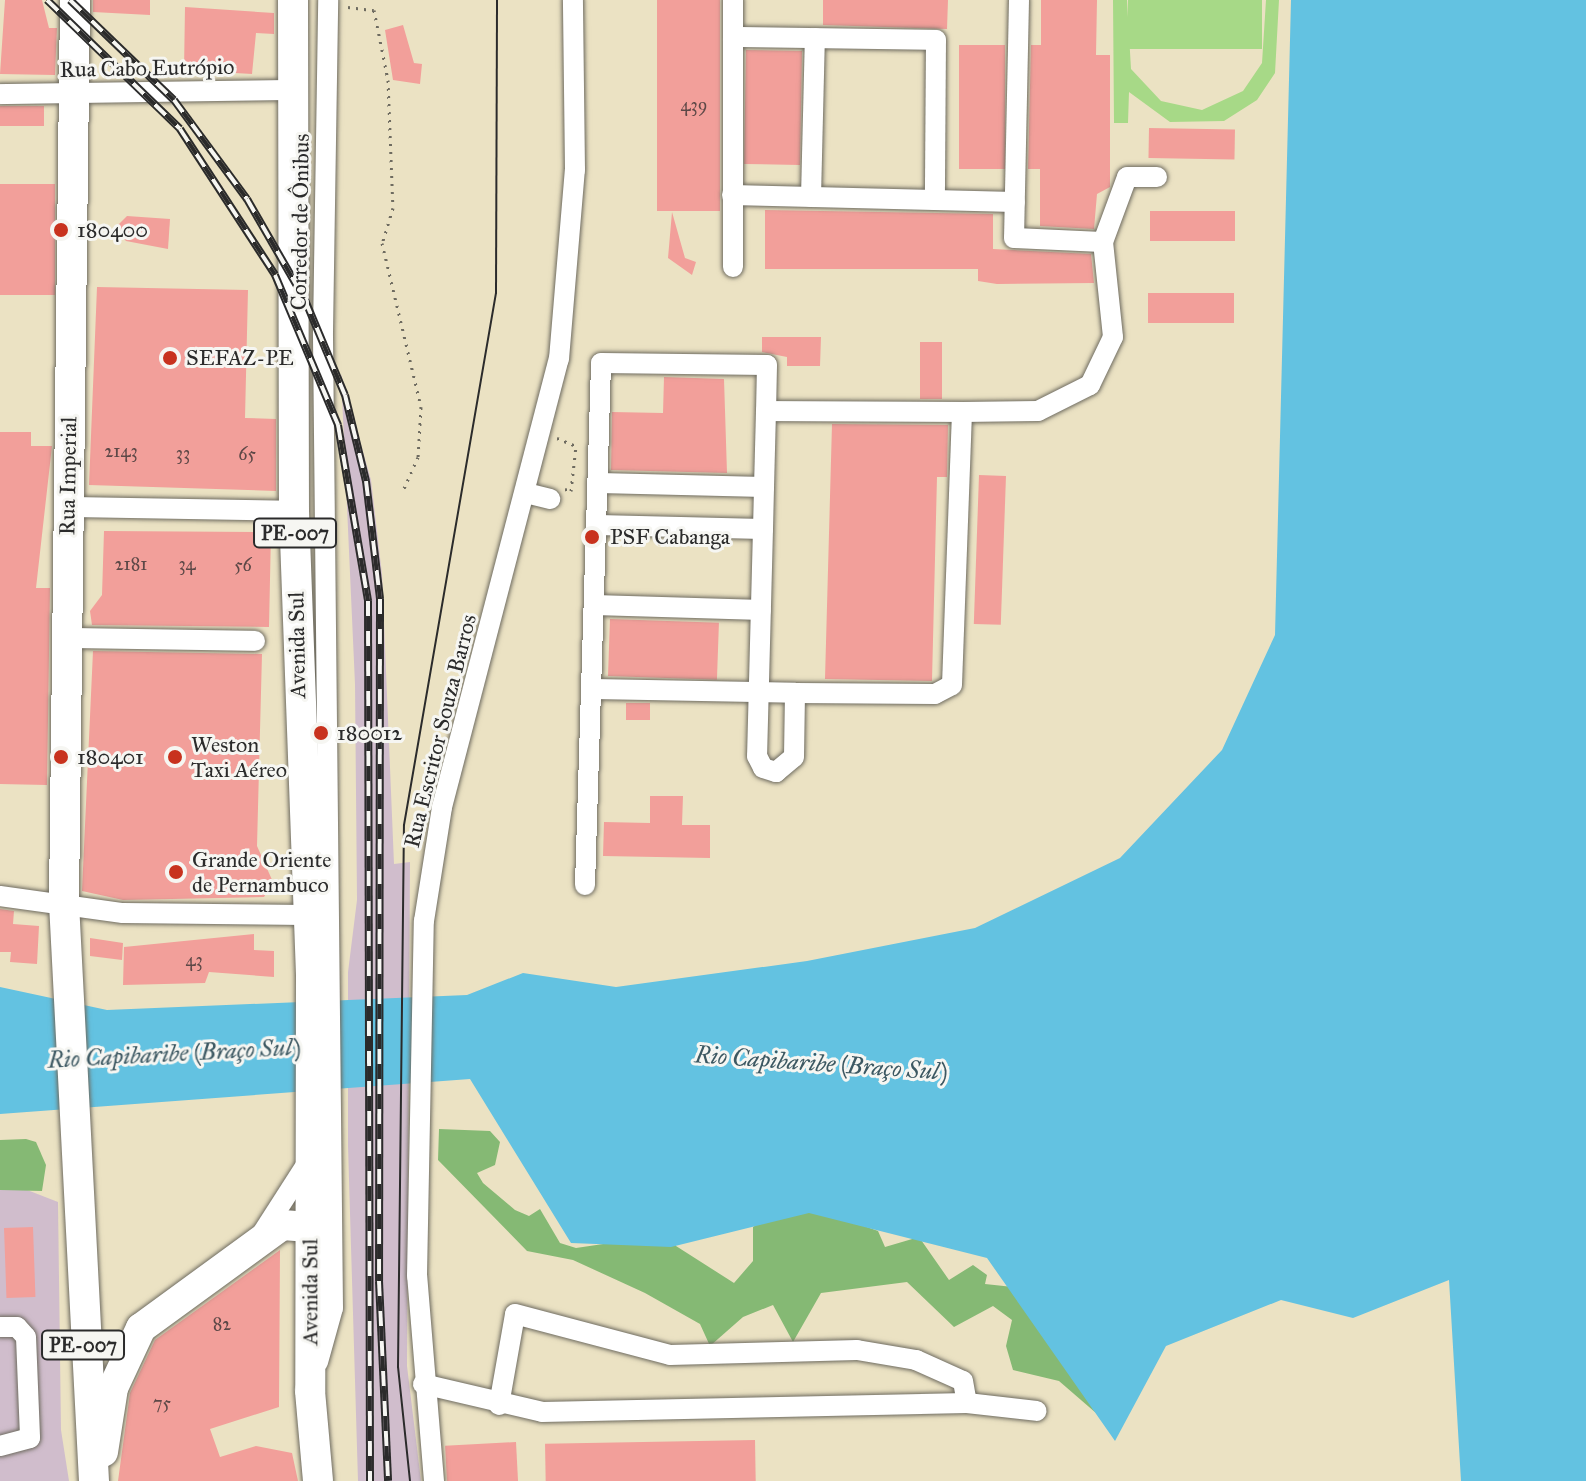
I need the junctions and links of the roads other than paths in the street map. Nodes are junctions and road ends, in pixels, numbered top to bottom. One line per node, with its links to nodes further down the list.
1 (75, 0): 11 (highway, Rua Imperial / PE-007)
2 (293, 0): 9 (highway, Avenida Sul / PE-007)
3 (573, 0): 24 (street, Rua Escritor Souza Barros)
4 (733, 0): 7 (street)
5 (1019, 0): 16 (street)
6 (328, 3): 40 (street, Corredor de Ônibus)
7 (733, 37): 8 (street); 13 (street)
8 (815, 38): 14 (street); 15 (street)
9 (295, 90): 11 (street, Rua Cabo Eutrópio); 26 (highway, Avenida Sul / PE-007)
10 (0, 94): 11 (street, Rua Cabo Eutrópio)
11 (73, 94): 25 (highway, Rua Imperial / PE-007)
12 (1157, 177): 17 (street)
13 (732, 195): 14 (street); 18 (street)
14 (811, 197): 15 (street)
15 (935, 200): 16 (street)
16 (1015, 202): 17 (street)
17 (1103, 242): 20 (street)
18 (733, 267)
19 (766, 411): 20 (street); 21 (street); 22 (street)
20 (962, 412): 35 (street)
21 (599, 483): 22 (street); 27 (street)
22 (764, 487): 28 (street)
23 (552, 491): 24 (street)
24 (526, 493): 46 (street, Rua Escritor Souza Barros)
25 (68, 507): 26 (street); 31 (highway, Rua Imperial / PE-007)
26 (294, 511): 39 (highway, Avenida Sul / PE-007)
27 (598, 525): 28 (street); 29 (street)
28 (763, 529): 30 (street)
29 (596, 605): 30 (street); 33 (street)
30 (761, 610): 34 (street)
31 (67, 638): 32 (street); 38 (highway, Rua Imperial / PE-007)
32 (255, 641)
33 (594, 689): 34 (street); 36 (street)
34 (759, 693): 35 (street); 35 (street)
35 (795, 693)
36 (585, 885)
37 (0, 896): 38 (street)
38 (64, 903): 39 (street); 52 (highway, Rua Imperial / PE-007)
39 (305, 915): 40 (highway, Avenida Sul / PE-007)
40 (320, 974): 41 (highway, Avenida Sul / PE-007)
41 (325, 1123): 42 (highway, Avenida Sul / PE-007); 47 (street)
42 (311, 1157): 43 (highway, Avenida Sul / PE-007); 44 (street)
43 (310, 1227): 44 (highway); 47 (highway, Avenida Sul / PE-007)
44 (254, 1242): 52 (highway)
45 (0, 1327): 51 (street)
46 (423, 1384): 49 (street); 54 (street, Rua Escritor Souza Barros)
47 (310, 1391): 53 (highway, Avenida Sul / PE-007)
48 (967, 1403): 49 (street); 49 (street); 50 (street)
49 (499, 1405)
50 (1037, 1411)
51 (0, 1446)
52 (97, 1481)
53 (318, 1481)
54 (434, 1481)

